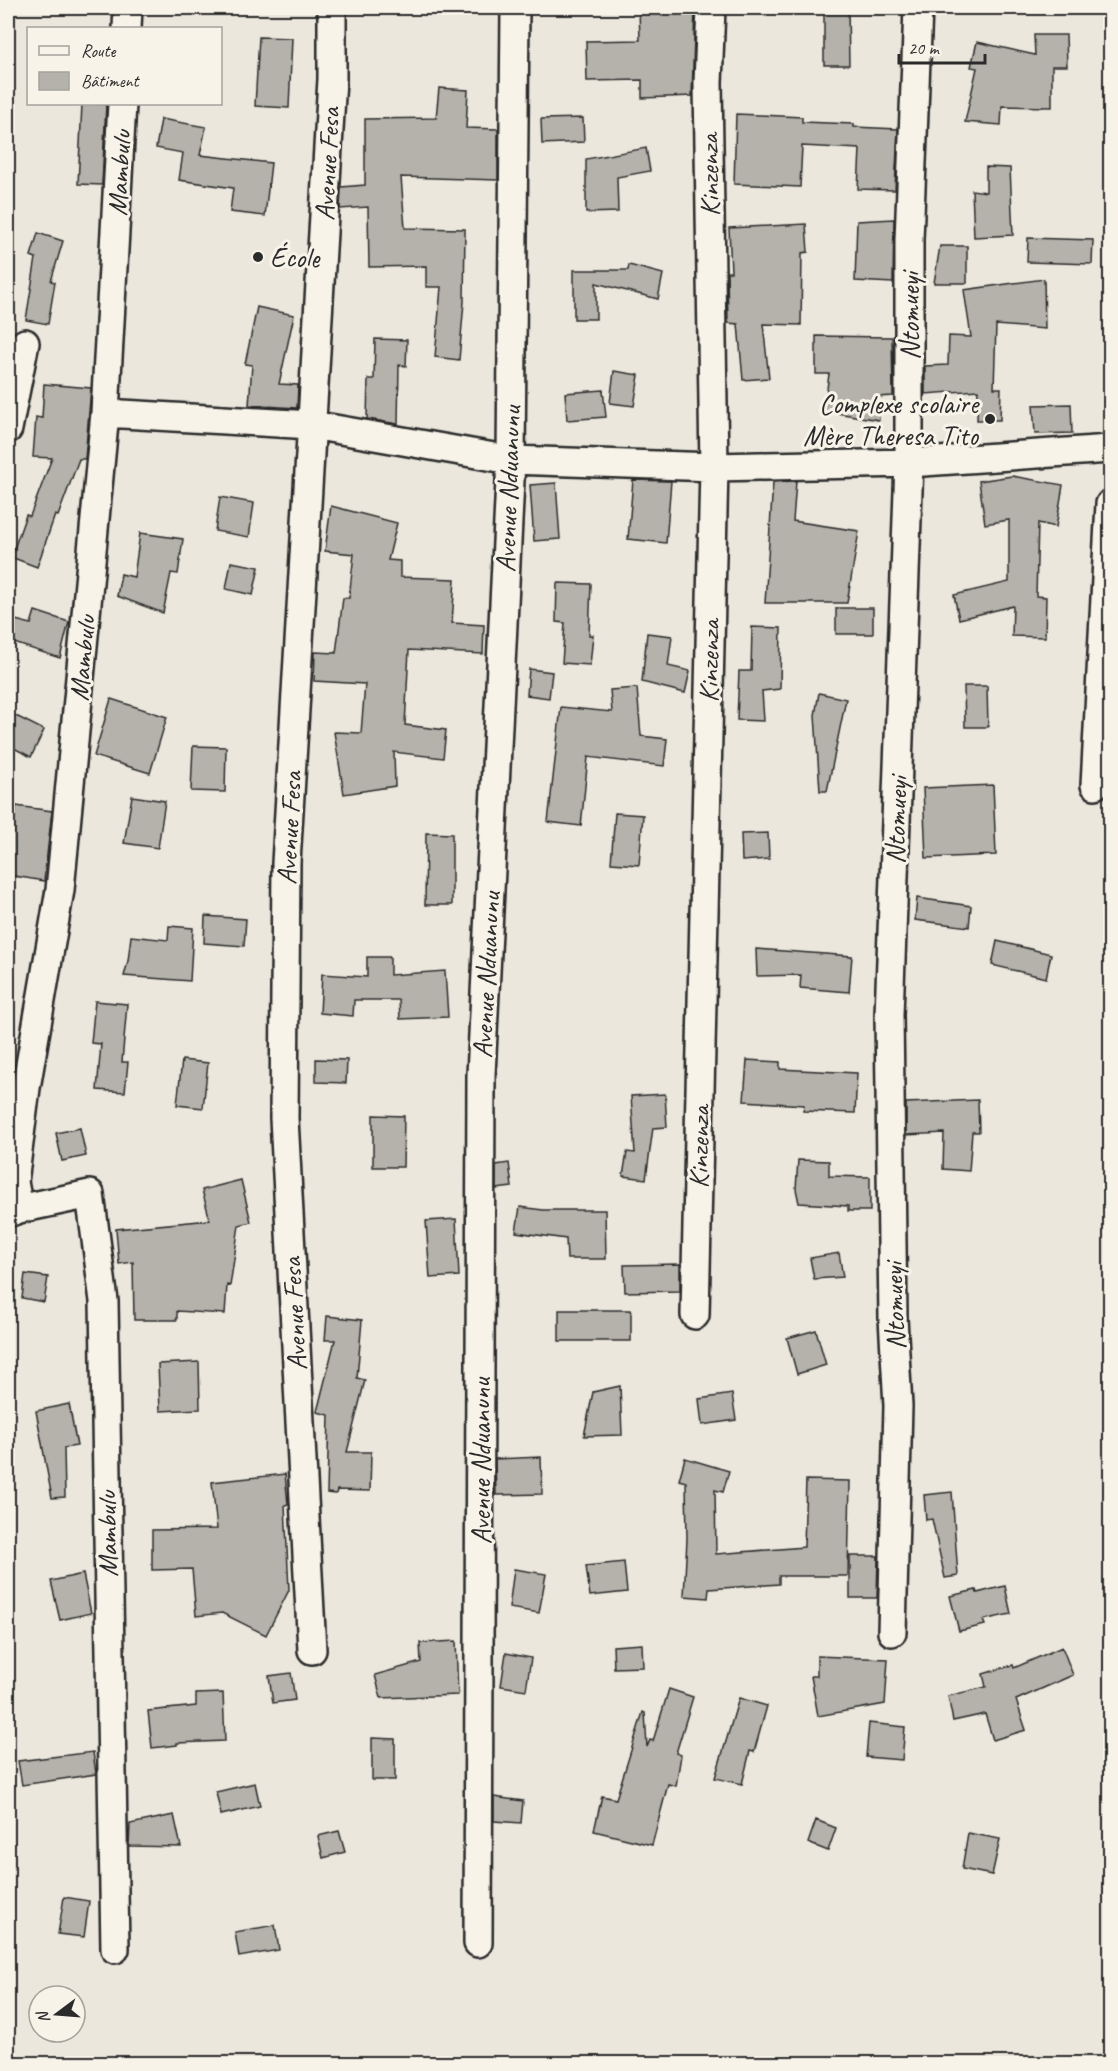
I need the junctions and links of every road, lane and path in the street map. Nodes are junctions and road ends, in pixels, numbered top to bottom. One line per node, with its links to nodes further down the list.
1 (128, 8): 6 (street)
2 (332, 8): 10 (street, Avenue Fesa)
3 (515, 8): 13 (street, Avenue Nduanunu)
4 (711, 8): 15 (street, Kinzenza)
5 (918, 8): 14 (street, Ntomueyi)
6 (127, 27)
7 (123, 105): 9 (street, Mambulu)
8 (25, 343): 11 (street)
9 (105, 413): 10 (street); 18 (street, Mambulu)
10 (312, 425): 13 (street); 21 (street, Avenue Fesa)
11 (8, 429)
12 (1110, 449): 14 (street)
13 (511, 460): 15 (street); 22 (street, Avenue Nduanunu)
14 (909, 463): 15 (street); 20 (street, Ntomueyi)
15 (714, 467): 19 (street, Kinzenza)
16 (1110, 504): 17 (street)
17 (1095, 786)
18 (13, 1211): 23 (street, Mambulu)
19 (695, 1315)
20 (892, 1632)
21 (312, 1650)
22 (478, 1943)
23 (114, 1949)

